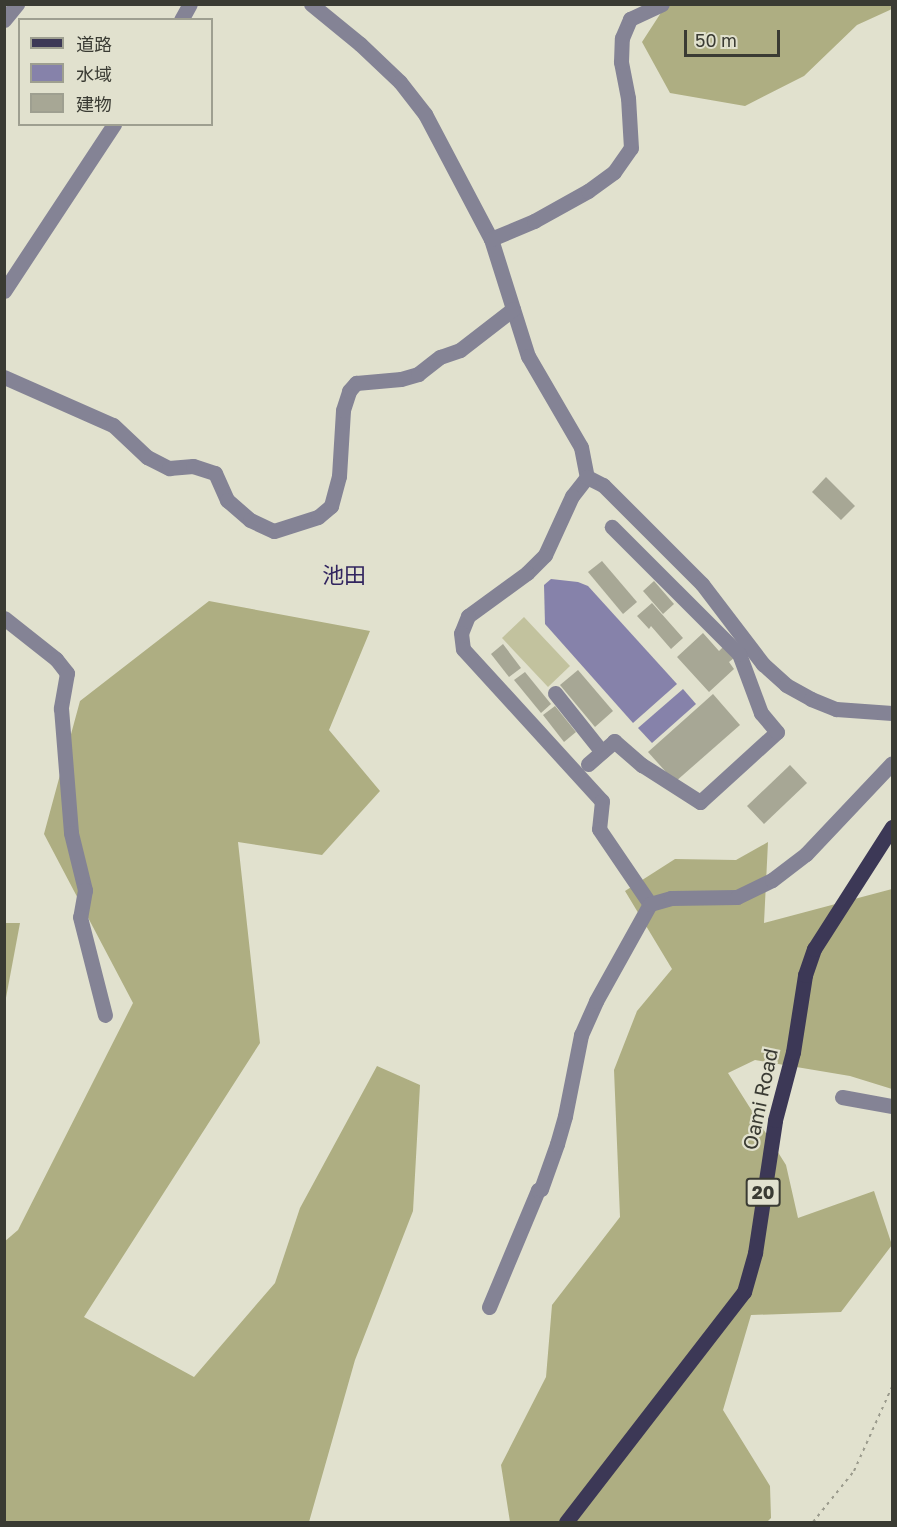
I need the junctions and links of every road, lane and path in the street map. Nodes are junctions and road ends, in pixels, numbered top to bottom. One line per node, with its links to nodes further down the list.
1 (17, 4): 6 (street)
2 (190, 4): 5 (street)
3 (312, 4): 8 (street)
4 (662, 4): 8 (street)
5 (182, 18)
6 (4, 20)
7 (113, 126): 9 (street)
8 (491, 239): 10 (street)
9 (4, 291)
10 (513, 309): 11 (street); 12 (street)
11 (4, 377)
12 (587, 477): 15 (street); 22 (street)
13 (612, 527): 15 (street)
14 (4, 618): 23 (street)
15 (726, 631): 17 (street); 18 (street)
16 (555, 693): 18 (street)
17 (892, 713)
18 (602, 752): 20 (street)
19 (892, 763): 22 (street)
20 (588, 764)
21 (892, 827): 28 (main road, Oami Road / 20)
22 (650, 904): 26 (street)
23 (105, 1015)
24 (842, 1097): 25 (street)
25 (892, 1106)
26 (489, 1307)
27 (892, 1387): 29 (path)
28 (566, 1522)
29 (813, 1522)

